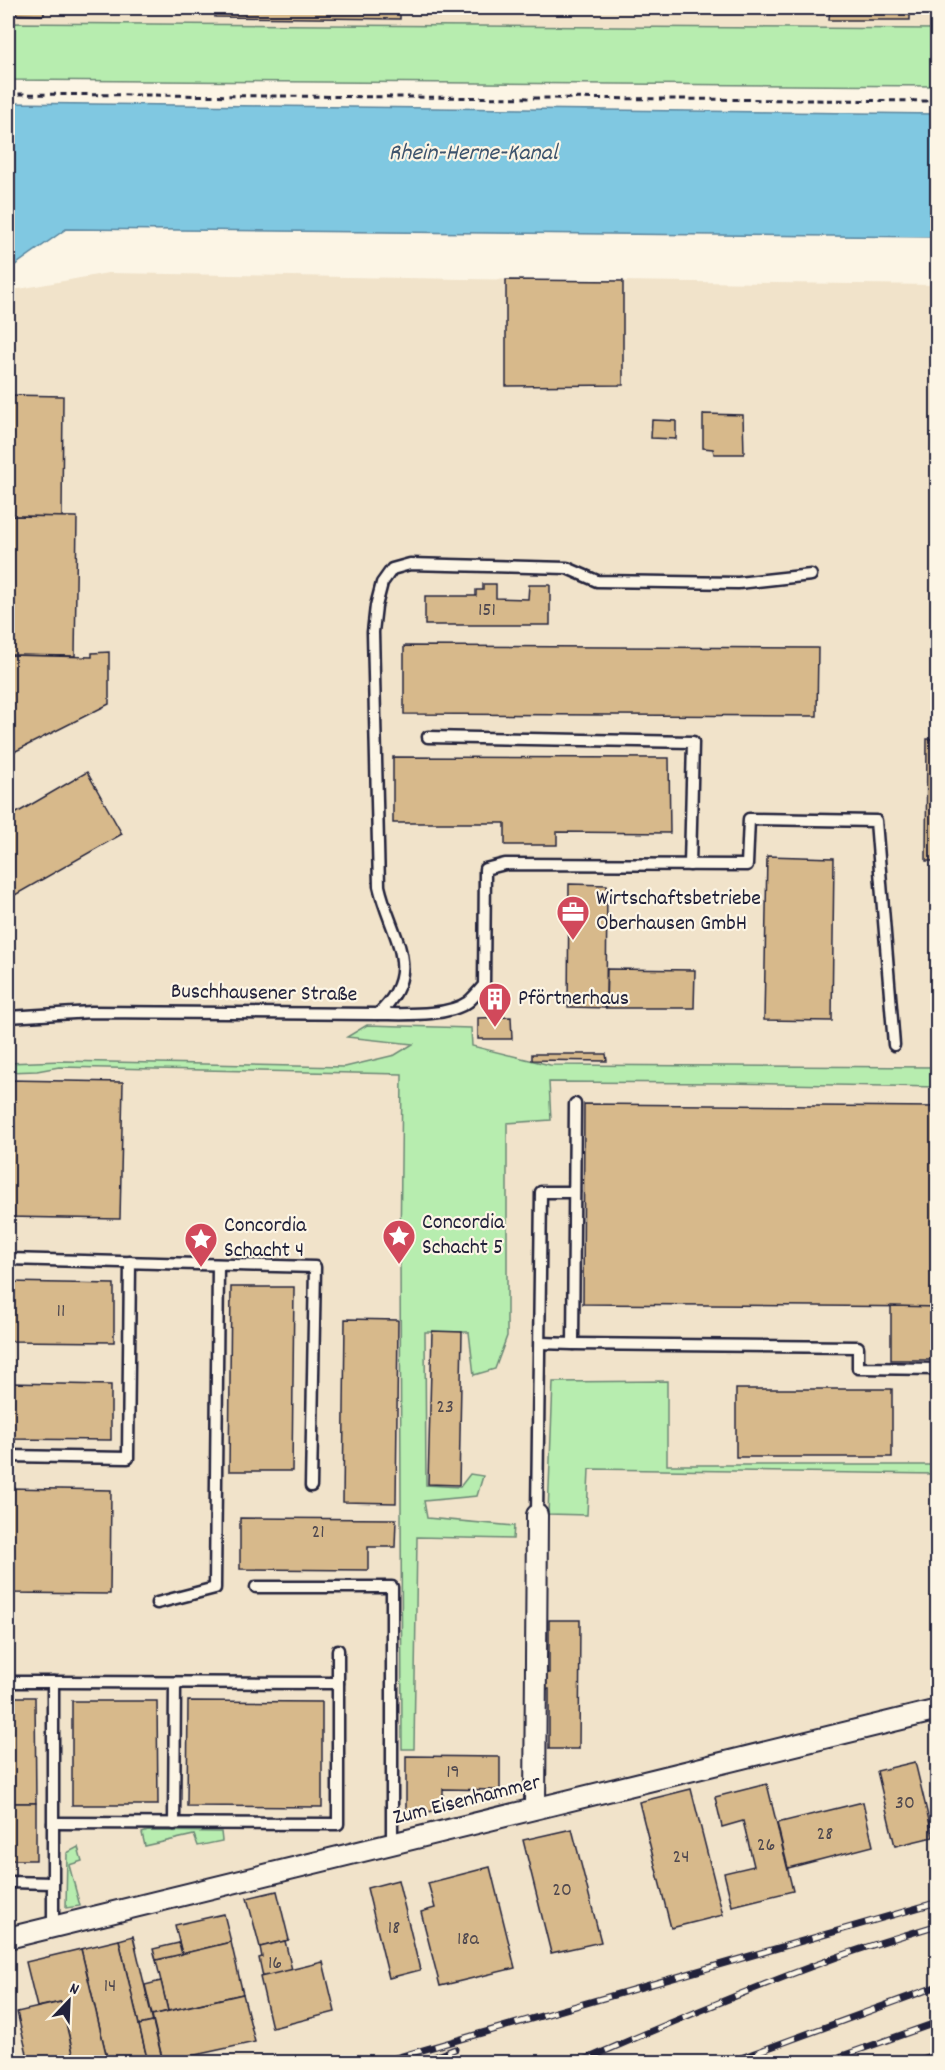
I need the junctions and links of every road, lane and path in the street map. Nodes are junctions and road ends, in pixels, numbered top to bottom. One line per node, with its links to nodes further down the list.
1 (8, 94): 2 (path)
2 (938, 101)
3 (811, 575): 6 (lane, Buschhausener Straße)
4 (428, 737): 5 (lane)
5 (690, 865): 6 (lane); 8 (lane)
6 (378, 1014): 7 (lane, Buschhausener Straße)
7 (8, 1017)
8 (894, 1045)
9 (575, 1104): 10 (lane)
10 (574, 1192): 14 (lane); 15 (lane)
11 (8, 1259): 12 (lane)
12 (130, 1262): 13 (lane); 17 (lane)
13 (218, 1264): 18 (lane); 21 (lane)
14 (540, 1343): 15 (lane); 19 (lane)
15 (573, 1344): 16 (lane)
16 (938, 1369)
17 (8, 1456)
18 (311, 1486)
19 (537, 1515): 28 (street)
20 (256, 1587): 31 (lane)
21 (157, 1603)
22 (338, 1650): 26 (lane)
23 (8, 1682): 24 (lane)
24 (53, 1682): 25 (lane); 29 (lane)
25 (175, 1683): 26 (lane); 30 (lane)
26 (338, 1683): 30 (lane)
27 (938, 1710): 28 (street, Zum Eisenhammer)
28 (535, 1808): 31 (street, Zum Eisenhammer)
29 (53, 1823): 30 (lane); 33 (lane)
30 (174, 1824)
31 (392, 1844): 34 (street, Zum Eisenhammer)
32 (8, 1882): 33 (lane)
33 (53, 1882): 34 (lane)
34 (53, 1927): 35 (street, Zum Eisenhammer)
35 (8, 1938)

